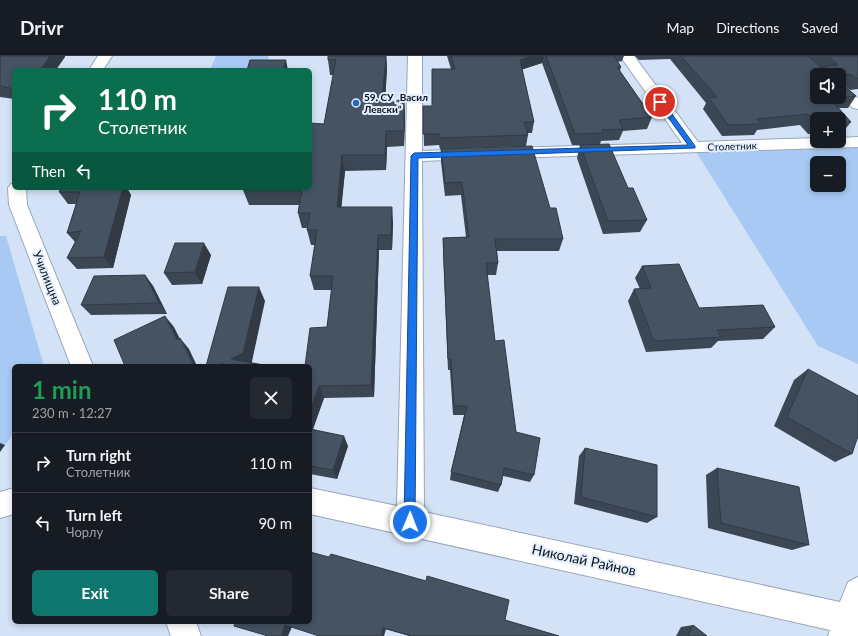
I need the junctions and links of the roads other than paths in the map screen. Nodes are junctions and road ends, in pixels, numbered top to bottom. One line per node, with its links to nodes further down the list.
1 (105, 56): 4 (street)
2 (415, 56): 9 (street)
3 (627, 56): 8 (street)
4 (97, 68)
5 (846, 96): 6 (street)
6 (858, 105)
7 (858, 142): 8 (street, Столетник)
8 (693, 147): 9 (street, Столетник)
9 (414, 156): 17 (street)
10 (12, 183): 11 (street)
11 (0, 184)
12 (17, 190): 13 (street, Училищна)
13 (81, 364)
14 (312, 501): 17 (street, Николай Райнов)
15 (12, 502): 16 (street)
16 (0, 505)
17 (410, 522): 18 (street, Николай Райнов)
18 (852, 617)
19 (182, 624): 20 (street)
20 (186, 636)

